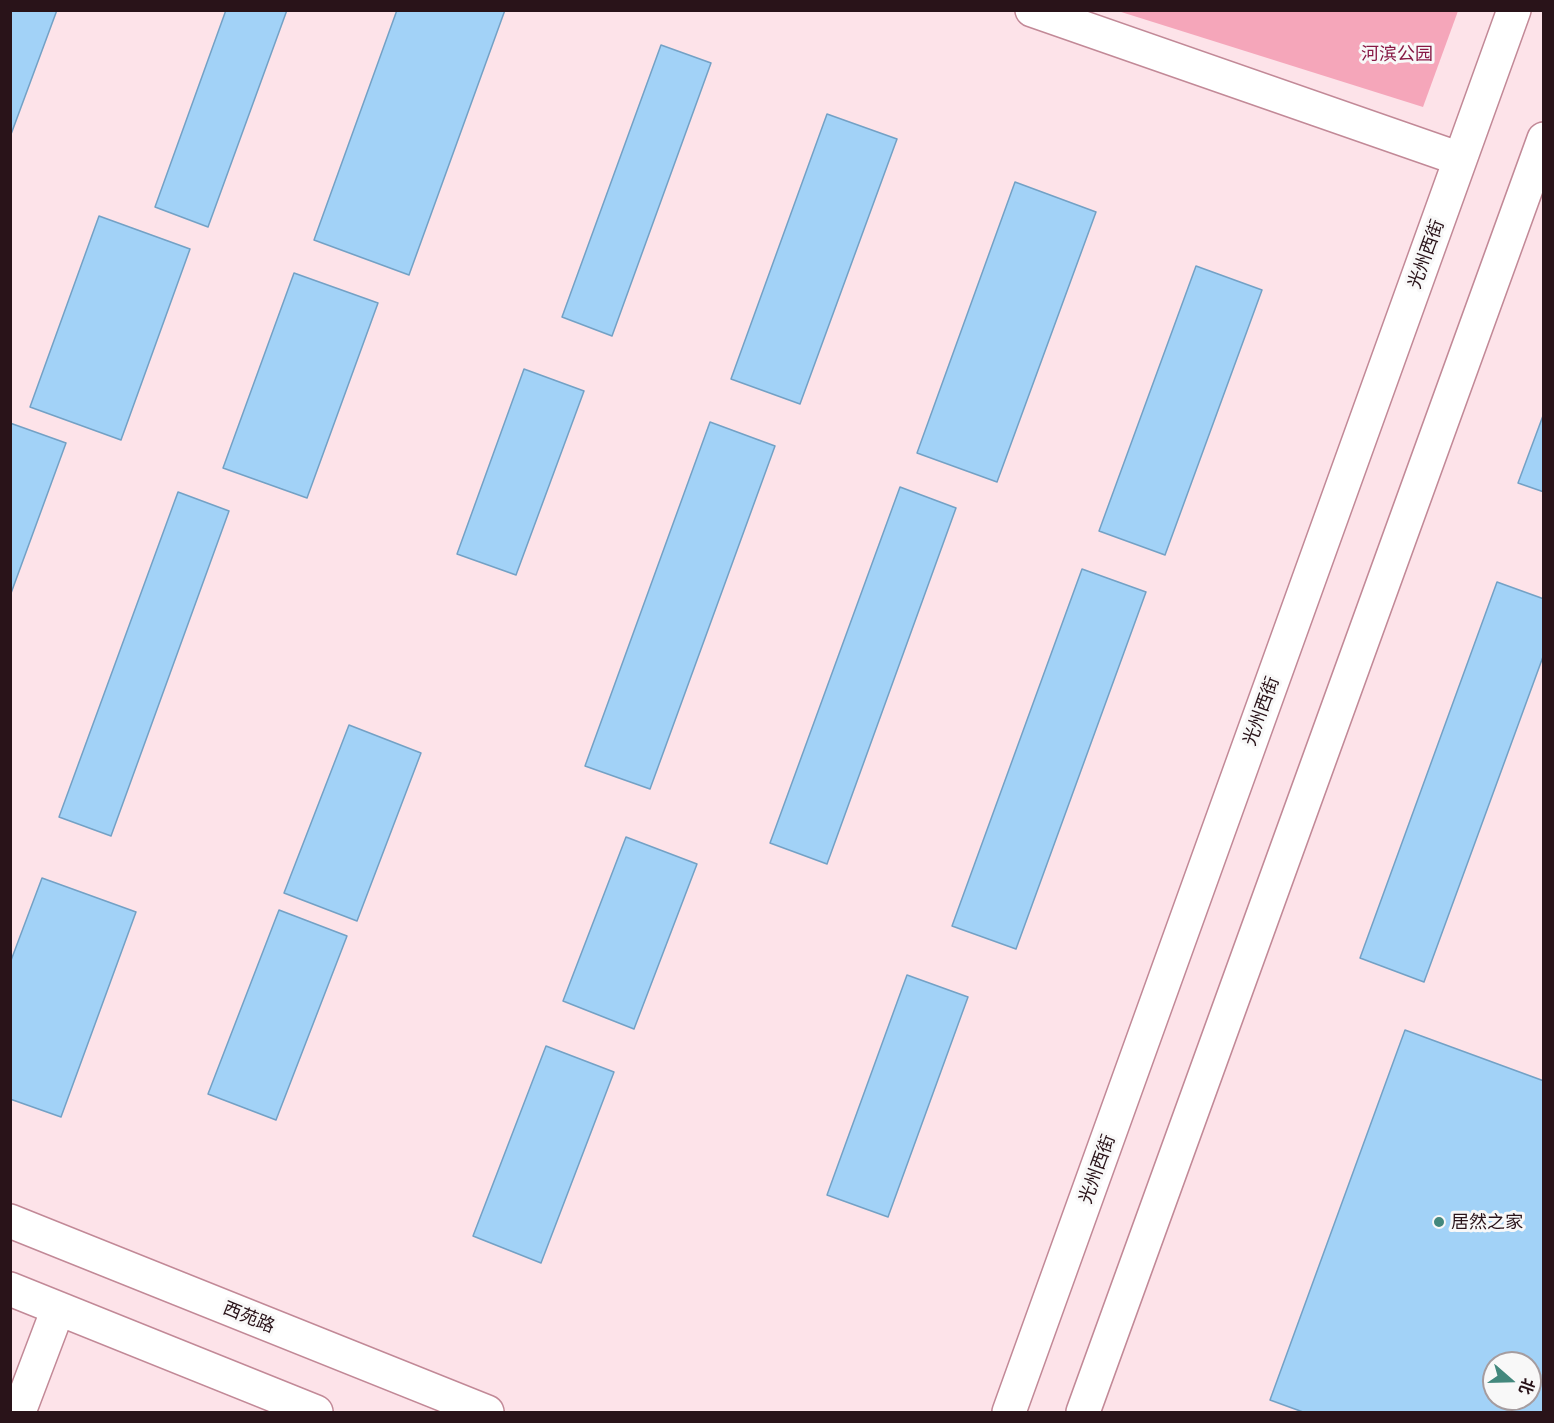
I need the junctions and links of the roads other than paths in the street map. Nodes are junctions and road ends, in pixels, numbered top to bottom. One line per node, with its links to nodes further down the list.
1 (1032, 10): 4 (main road)
2 (1514, 10): 4 (main road, 光州西街)
3 (1544, 139): 12 (main road)
4 (1460, 159): 11 (main road, 光州西街)
5 (10, 1221): 10 (main road, 西苑路)
6 (10, 1289): 7 (main road)
7 (58, 1309): 8 (main road); 9 (main road)
8 (19, 1413)
9 (316, 1413)
10 (487, 1413)
11 (1009, 1413)
12 (1083, 1413)

